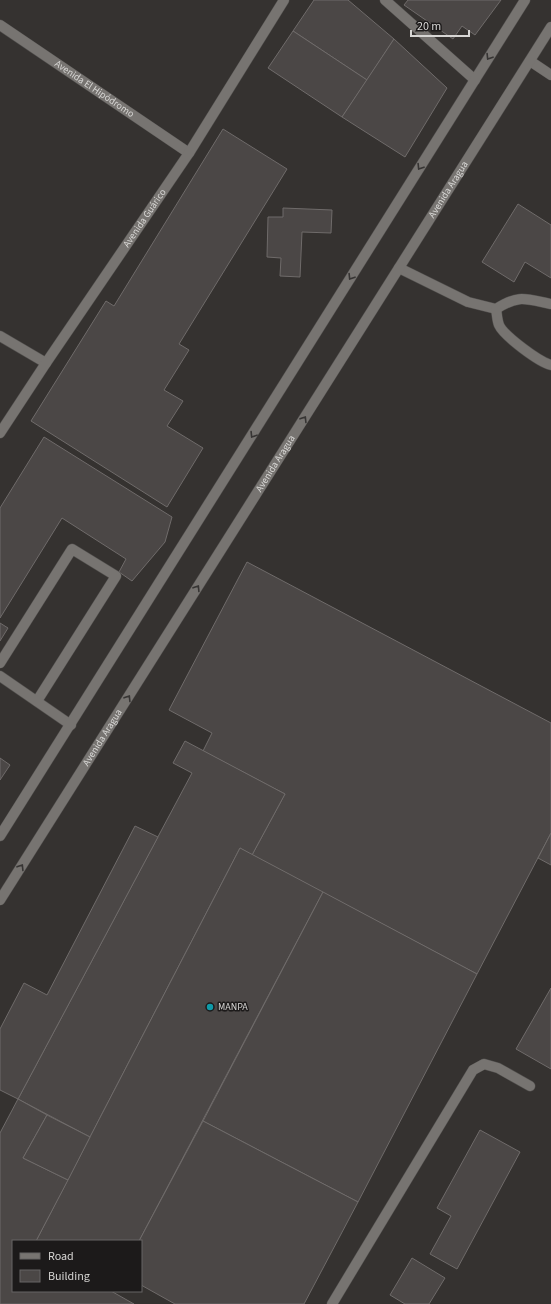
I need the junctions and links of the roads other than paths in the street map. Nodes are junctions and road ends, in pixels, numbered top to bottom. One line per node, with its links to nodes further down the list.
1 (284, 0): 9 (street, Avenida Guárico)
2 (385, 0): 8 (street)
3 (525, 0): 8 (street, one-way to 8)
4 (0, 25): 9 (street, Avenida El Hipódromo)
5 (551, 27): 6 (street, Avenida Aragua)
6 (530, 61): 7 (street); 10 (street, Avenida Aragua)
7 (551, 75)
8 (475, 80): 20 (street, one-way to 20)
9 (189, 153): 14 (street, Avenida Guárico)
10 (399, 268): 12 (street); 22 (street, Avenida Aragua, one-way to 10)
11 (551, 304): 12 (street)
12 (496, 309): 15 (street)
13 (0, 336): 14 (street)
14 (46, 363): 16 (street, Avenida Guárico)
15 (551, 365)
16 (0, 433)
17 (0, 663): 19 (street)
18 (0, 676): 19 (street)
19 (37, 701): 20 (street)
20 (71, 725): 21 (street)
21 (0, 836)
22 (0, 900)
23 (530, 1086): 24 (street)
24 (332, 1304)

